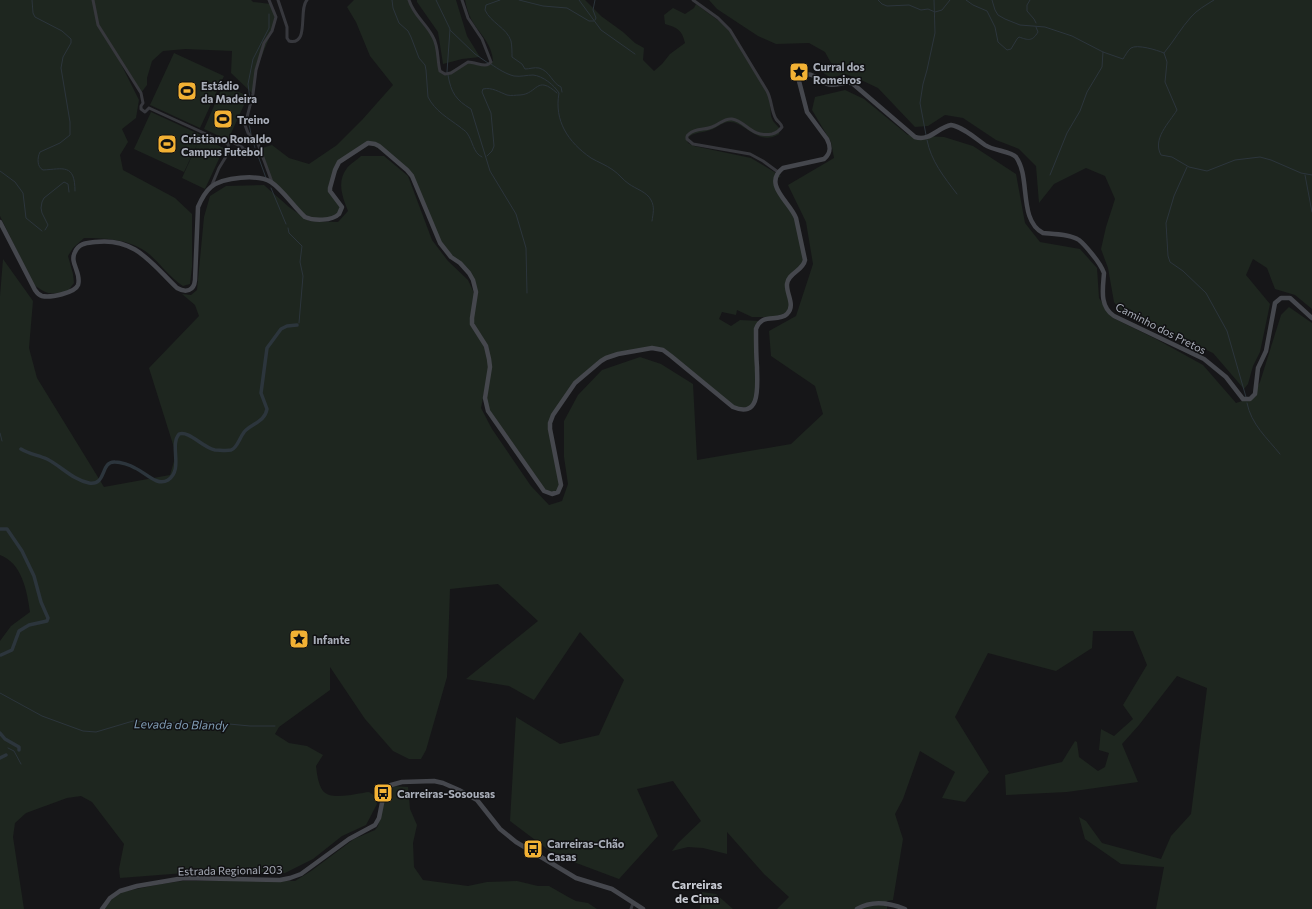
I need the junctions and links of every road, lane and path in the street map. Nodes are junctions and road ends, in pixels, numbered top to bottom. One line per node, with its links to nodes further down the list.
1 (93, 0): 8 (street)
2 (269, 0): 13 (street)
3 (278, 0): 4 (street)
4 (307, 0)
5 (409, 0): 6 (street)
6 (462, 0)
7 (693, 0): 14 (street)
8 (143, 103): 9 (street); 9 (street)
9 (149, 108): 10 (street)
10 (228, 144): 11 (street); 12 (street)
11 (230, 150): 12 (street); 16 (street)
12 (243, 150): 13 (street)
13 (262, 153): 15 (street)
14 (778, 172): 15 (main road); 18 (main road, Caminho dos Pretos)
15 (272, 183): 16 (main road)
16 (211, 186): 17 (main road)
17 (0, 222)
18 (1312, 318)
19 (633, 902): 20 (main road, Estrada Regional 203); 21 (street); 22 (main road, Estrada Regional 203)
20 (102, 909)
21 (631, 909)
22 (643, 909)
23 (857, 909): 24 (main road)
24 (905, 909)

